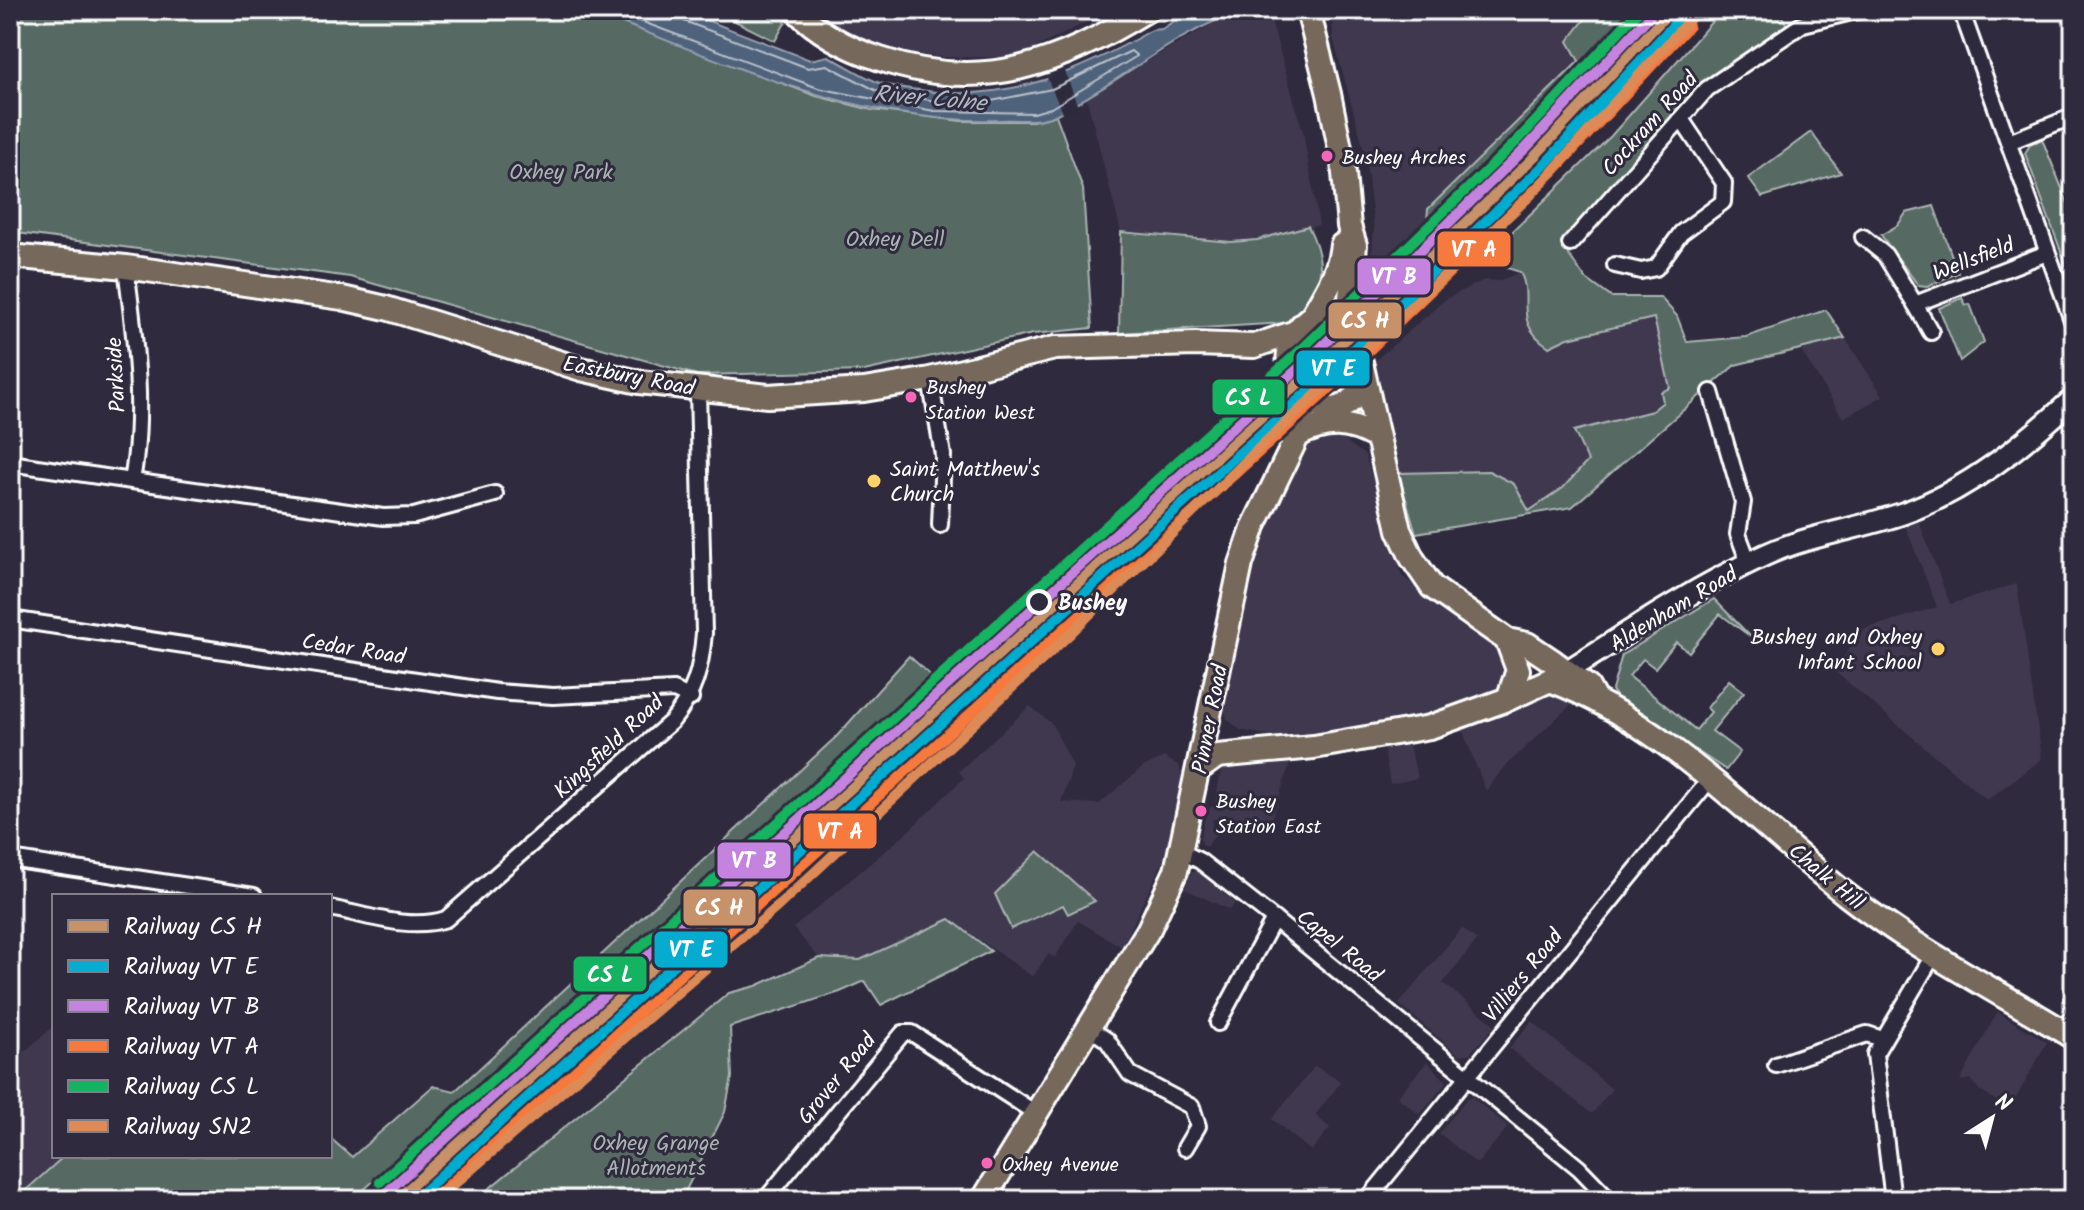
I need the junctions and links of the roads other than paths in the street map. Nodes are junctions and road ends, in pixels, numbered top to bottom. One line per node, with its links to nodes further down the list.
1 (796, 10): 2 (main road)
2 (1147, 10)
3 (1308, 10): 9 (main road)
4 (1860, 10): 7 (street, Cockram Road)
5 (1961, 10): 8 (street)
6 (2074, 116): 8 (street)
7 (1681, 119): 11 (street, Cockram Road); 14 (street)
8 (2009, 142): 12 (street)
9 (1349, 226): 17 (main road); 19 (main road)
10 (1863, 237): 16 (street, Wellsfield)
11 (1570, 244)
12 (2047, 253): 16 (street, Wellsfield); 18 (street)
13 (10, 256): 15 (main road, Eastbury Road)
14 (1615, 265)
15 (126, 267): 25 (main road, Eastbury Road); 31 (street, Parkside)
16 (1915, 304): 20 (street, Wellsfield)
17 (1304, 324): 19 (main road); 21 (main road, Eastbury Road); 24 (main road)
18 (2074, 326)
19 (1353, 327): 23 (main road)
20 (1931, 332)
21 (1254, 346): 22 (main road, Eastbury Road); 24 (main road)
22 (930, 379): 25 (main road, Eastbury Road); 33 (street)
23 (1364, 380): 24 (main road); 29 (main road, Chalk Hill)
24 (1294, 383): 28 (main road, Pinner Road)
25 (698, 390): 38 (street, Kingsfield Road)
26 (1711, 392): 34 (street)
27 (2074, 398): 34 (main road, Aldenham Road)
28 (1298, 435): 29 (main road); 40 (main road, Pinner Road)
29 (1376, 437): 36 (main road, Chalk Hill)
30 (10, 463): 31 (street)
31 (132, 481): 32 (street)
32 (495, 494)
33 (940, 525)
34 (1749, 563): 37 (main road, Aldenham Road)
35 (10, 619): 38 (street, Cedar Road)
36 (1507, 640): 37 (main road, Chalk Hill); 39 (main road)
37 (1558, 676): 39 (main road, Aldenham Road); 43 (main road, Chalk Hill)
38 (691, 698): 47 (street, Kingsfield Road)
39 (1508, 699): 41 (main road, Aldenham Road)
40 (1208, 724): 41 (main road); 42 (main road, Pinner Road)
41 (1244, 752): 42 (main road, Aldenham Road)
42 (1199, 769): 44 (main road, Pinner Road)
43 (1711, 778): 49 (main road, Chalk Hill); 55 (street, Villiers Road)
44 (1182, 852): 48 (street, Capel Road); 51 (main road, Pinner Road)
45 (10, 859): 46 (street)
46 (241, 894)
47 (332, 908)
48 (1274, 919): 50 (street); 55 (street, Capel Road)
49 (1934, 954): 52 (main road, Chalk Hill); 53 (street)
50 (1218, 1023)
51 (1089, 1028): 56 (main road, Pinner Road); 57 (street)
52 (2074, 1038)
53 (1882, 1039): 54 (street); 62 (street)
54 (1776, 1065)
55 (1467, 1077): 60 (street, Villiers Road); 61 (street, Capel Road)
56 (1037, 1114): 58 (street, Grover Road); 59 (main road, Pinner Road)
57 (1185, 1148)
58 (765, 1200)
59 (983, 1200)
60 (1367, 1200)
61 (1610, 1200)
62 (1893, 1200)

